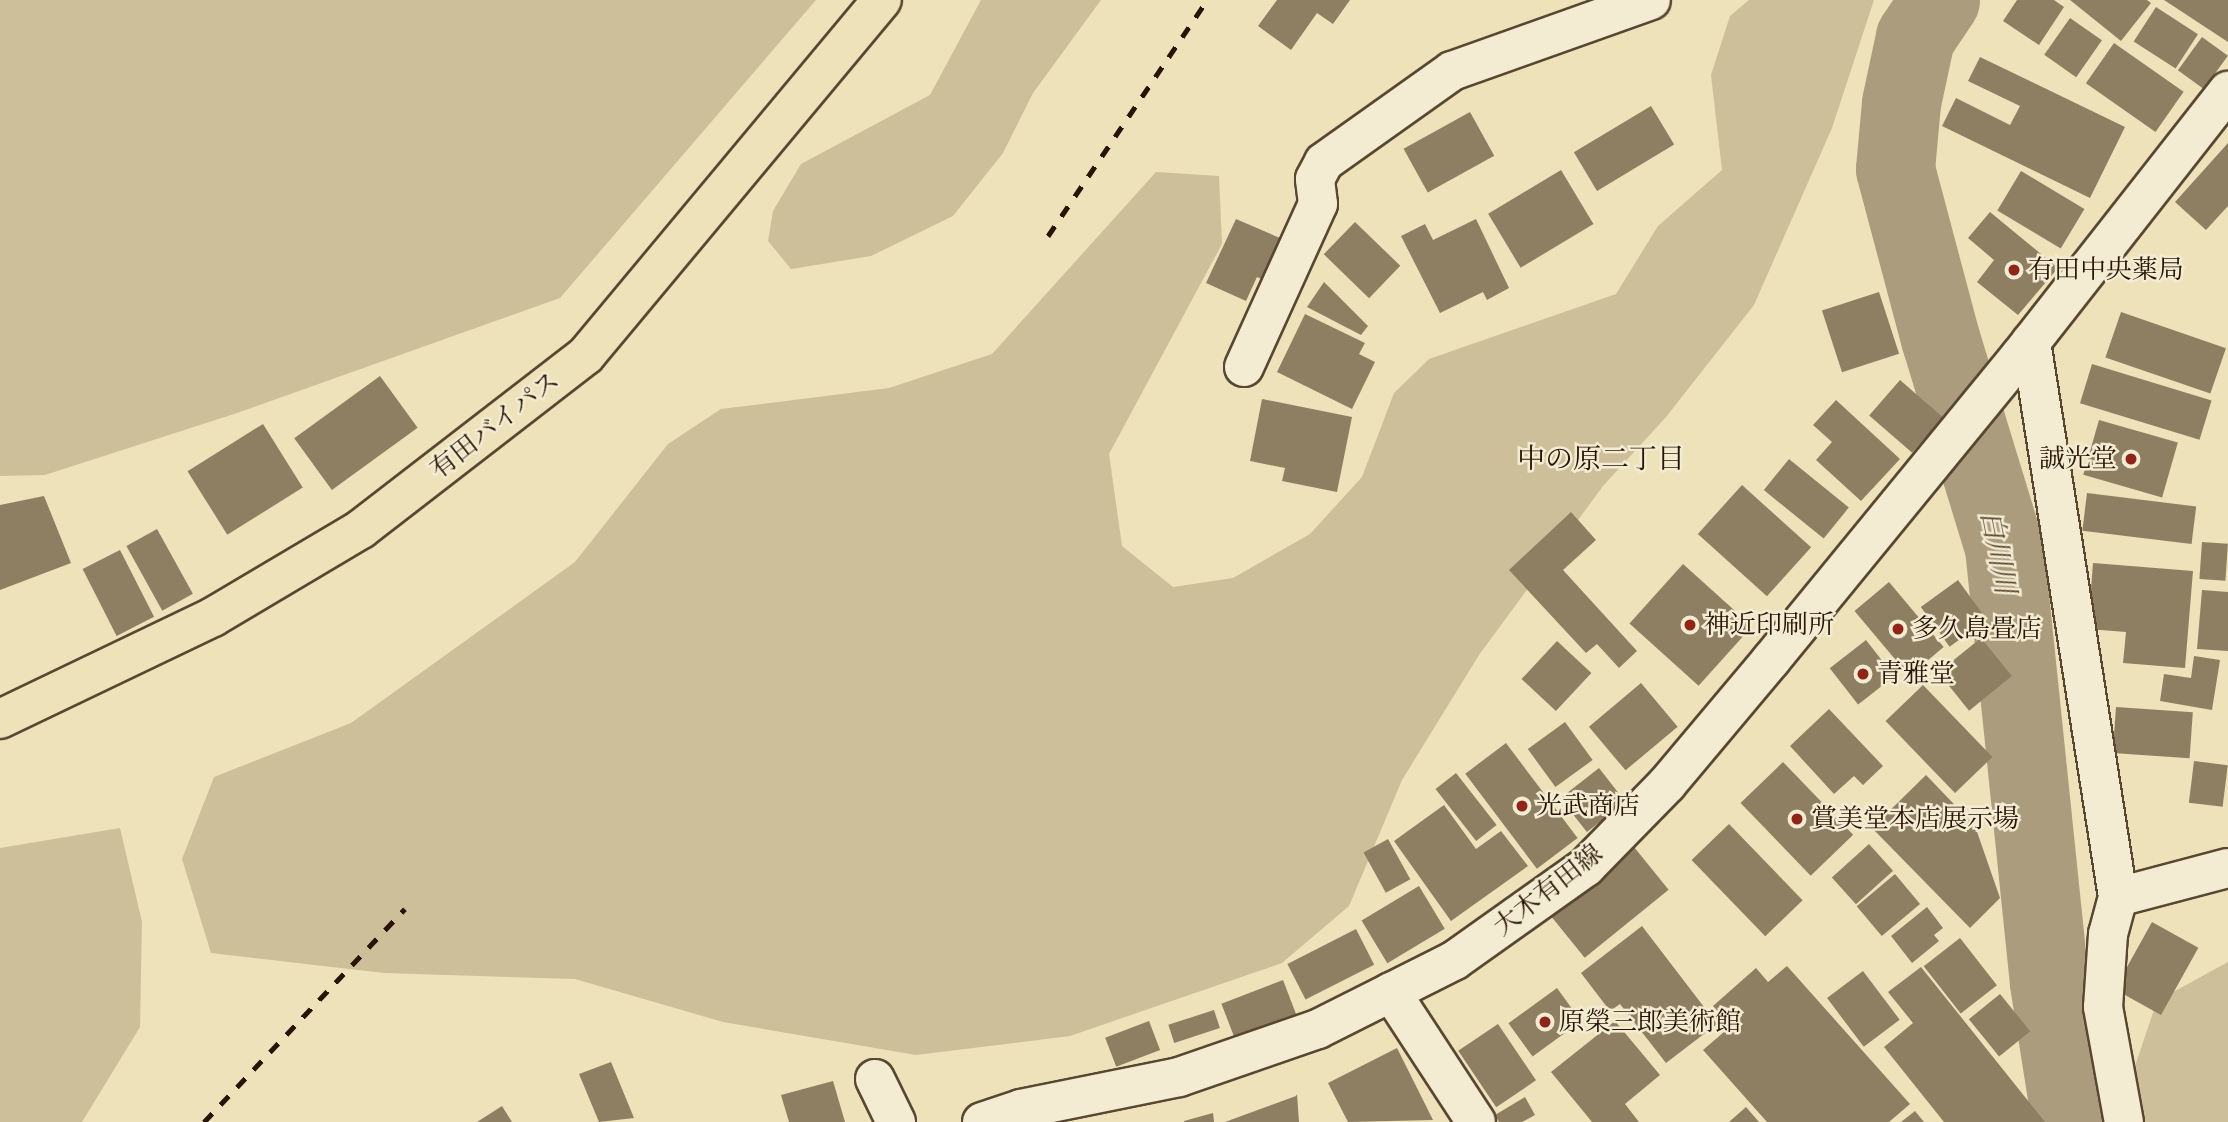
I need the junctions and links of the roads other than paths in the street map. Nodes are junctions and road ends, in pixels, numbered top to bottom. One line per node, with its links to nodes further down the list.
1 (882, 0): 6 (highway, 有田バイパス)
2 (1651, 0): 5 (street)
3 (2228, 91): 4 (street, 大木有田線)
4 (2031, 342): 8 (street); 9 (street, 大木有田線)
5 (1244, 367)
6 (0, 719)
7 (2228, 868): 8 (street)
8 (2118, 897): 14 (street)
9 (1391, 992): 12 (street, 大木有田線); 13 (street)
10 (875, 1079): 11 (street)
11 (896, 1122)
12 (982, 1122)
13 (1476, 1122)
14 (2124, 1122)

